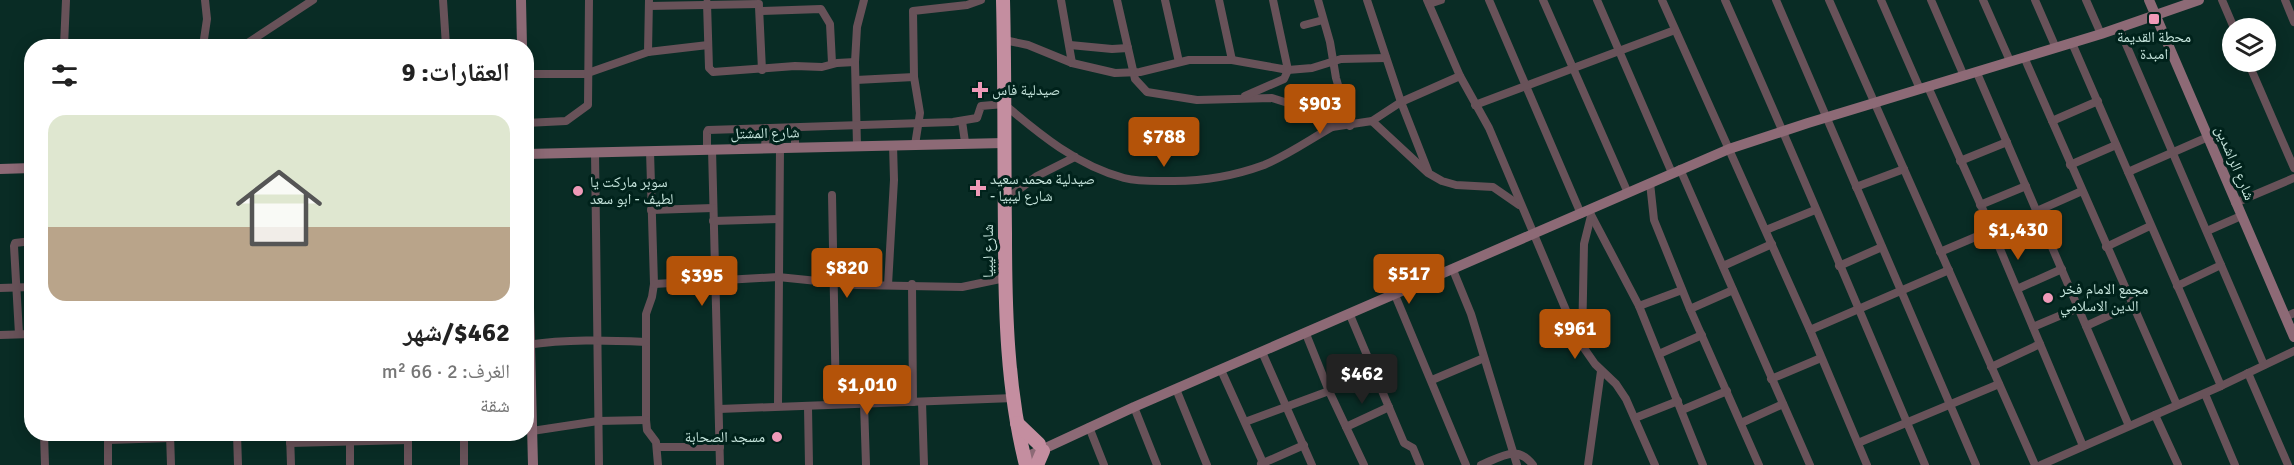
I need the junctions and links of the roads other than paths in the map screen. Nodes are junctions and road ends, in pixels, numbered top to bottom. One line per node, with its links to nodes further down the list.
1 (66, 0): 48 (street)
2 (205, 0): 49 (street)
3 (313, 0): 50 (street)
4 (443, 0): 51 (street)
5 (521, 0): 52 (street)
6 (589, 0): 75 (street)
7 (864, 0): 65 (street)
8 (981, 0): 38 (street)
9 (1003, 0): 53 (highway, شارع ليبيا)
10 (1061, 0): 56 (street)
11 (1117, 0): 57 (street)
12 (1165, 0): 66 (street)
13 (1219, 0): 63 (street)
14 (1273, 0): 71 (street)
15 (1318, 0): 42 (street)
16 (1367, 0): 62 (street)
17 (1441, 0): 34 (street)
18 (1489, 0): 82 (street)
19 (1543, 0): 72 (street)
20 (1597, 0): 59 (street)
21 (1662, 0): 46 (street)
22 (1725, 0): 101 (street)
23 (1777, 0): 90 (street)
24 (1829, 0): 87 (street)
25 (1881, 0): 83 (street)
26 (1931, 0): 79 (street)
27 (1983, 0): 67 (street)
28 (2035, 0): 58 (street)
29 (2086, 0): 47 (street)
30 (2149, 0): 40 (street, شارع الراشدين)
31 (2199, 0): 40 (street)
32 (2222, 0): 41 (street)
33 (2285, 0): 43 (street)
34 (1428, 2): 78 (street)
35 (649, 3): 36 (street); 60 (street)
36 (707, 3): 39 (street); 55 (street)
37 (820, 4): 39 (street); 68 (street)
38 (932, 4): 80 (street)
39 (759, 5): 70 (street)
40 (2155, 15): 45 (street); 102 (street, شارع الراشدين)
41 (2230, 18)
42 (1323, 20): 44 (street); 64 (street)
43 (2294, 22)
44 (1304, 25)
45 (2119, 28): 47 (street); 117 (street)
46 (1676, 30): 59 (street); 114 (street)
47 (2101, 34): 54 (street)
48 (64, 39)
49 (204, 39)
50 (254, 39)
51 (446, 39)
52 (522, 39)
53 (1004, 40): 69 (street); 88 (highway, شارع ليبيا)
54 (2072, 43): 58 (street); 85 (street)
55 (708, 45): 60 (street); 70 (street)
56 (1070, 45): 57 (street); 69 (street)
57 (1128, 48): 76 (street)
58 (2056, 48): 61 (street)
59 (1620, 50): 72 (street); 126 (street)
60 (648, 52): 75 (street)
61 (2024, 57): 67 (street); 93 (street)
62 (1386, 58): 64 (street); 86 (street)
63 (1232, 60): 66 (street); 71 (street)
64 (1334, 60): 71 (street); 97 (street)
65 (855, 62): 68 (street); 81 (street)
66 (1179, 62): 76 (street)
67 (2010, 62): 73 (street)
68 (832, 63): 70 (street)
69 (1072, 63): 76 (street)
70 (762, 70)
71 (1288, 70): 84 (street)
72 (1572, 70): 82 (street); 134 (street)
73 (1977, 72): 79 (street); 104 (street)
74 (2252, 72): 124 (street)
75 (590, 73): 77 (street); 94 (street)
76 (1133, 73): 84 (street)
77 (534, 75)
78 (1460, 76): 86 (street); 89 (street)
79 (1964, 76): 83 (street)
80 (914, 77): 81 (street); 95 (street)
81 (856, 80): 96 (street)
82 (1526, 87): 89 (street); 144 (street)
83 (1924, 88): 87 (street); 120 (street)
84 (1241, 98): 98 (street)
85 (2098, 101): 93 (street); 108 (street)
86 (1401, 102): 92 (street); 127 (street)
87 (1874, 103): 90 (street); 123 (street)
88 (1004, 104): 91 (street); 105 (highway, شارع ليبيا); 119 (street)
89 (1475, 105): 139 (street)
90 (1827, 118): 101 (street); 132 (street)
91 (962, 121): 95 (street); 103 (street)
92 (1372, 121): 97 (street); 127 (street)
93 (2052, 121): 121 (street)
94 (534, 123)
95 (919, 123): 96 (street); 107 (street)
96 (857, 125): 99 (street); 109 (street)
97 (1350, 126): 98 (street)
98 (1332, 127): 119 (street)
99 (795, 128): 100 (street); 112 (street)
100 (766, 129): 110 (street); 113 (street)
101 (1784, 130): 114 (street); 142 (street)
102 (2208, 137): 117 (street); 137 (street, شارع الراشدين)
103 (965, 142): 105 (street, شارع المشتل); 107 (street, شارع المشتل)
104 (2007, 142): 120 (street); 131 (street)
105 (1004, 143): 136 (highway, شارع ليبيا)
106 (893, 145): 107 (street, شارع المشتل); 109 (street, شارع المشتل); 170 (street)
107 (915, 145)
108 (2116, 145): 121 (street); 128 (street)
109 (857, 146): 112 (street, شارع المشتل)
110 (765, 148): 111 (street, شارع المشتل); 113 (street, شارع المشتل)
111 (780, 148): 112 (street, شارع المشتل); 146 (street)
112 (795, 148)
113 (710, 149): 115 (street, شارع المشتل); 140 (street)
114 (1729, 149): 126 (street); 149 (street)
115 (650, 151): 116 (street, شارع المشتل); 141 (street)
116 (595, 152): 118 (street, شارع المشتل); 196 (street)
117 (2173, 152): 128 (street); 151 (street)
118 (534, 154)
119 (1075, 157): 136 (street)
120 (1960, 161): 138 (street)
121 (2070, 165): 133 (street)
122 (24, 168): 125 (street)
123 (1904, 168): 132 (street); 157 (street)
124 (2294, 168)
125 (0, 169)
126 (1676, 171): 130 (street); 159 (street)
127 (1428, 172): 139 (street)
128 (2128, 172): 148 (street)
129 (2294, 178): 137 (street)
130 (1650, 183): 134 (street); 175 (street)
131 (2026, 186): 138 (street); 143 (street)
132 (1856, 187): 155 (street)
133 (2082, 190): 143 (street); 156 (street)
134 (1628, 193): 144 (street)
135 (832, 195): 167 (street)
136 (1004, 200): 165 (highway, شارع ليبيا)
137 (2235, 203): 145 (street, شارع الراشدين)
138 (1980, 205): 150 (street)
139 (1520, 206): 152 (street)
140 (713, 208): 141 (street); 147 (street)
141 (651, 210): 168 (street)
142 (1815, 210): 149 (street); 160 (street)
143 (2037, 211): 161 (street)
144 (1587, 214): 152 (street); 181 (street); 200 (street)
145 (2241, 216): 151 (street); 186 (street, شارع الراشدين)
146 (779, 219): 147 (street); 164 (street)
147 (713, 221): 166 (street)
148 (2151, 226): 156 (street); 172 (street)
149 (1766, 230): 154 (street)
150 (1992, 230): 157 (street); 178 (street)
151 (2207, 231): 158 (street)
152 (1533, 235): 162 (street); 200 (street)
153 (24, 242): 173 (street)
154 (1772, 244): 159 (street); 189 (street)
155 (1882, 247): 160 (street); 177 (street)
156 (2106, 247): 180 (street)
157 (1940, 252): 163 (street)
158 (2221, 265): 172 (street); 206 (street)
159 (1723, 266): 176 (street)
160 (1839, 266): 184 (street)
161 (2062, 269): 178 (street); 182 (street)
162 (1454, 270): 179 (street); 204 (street)
163 (1948, 270): 177 (street); 207 (street)
164 (778, 277): 166 (street); 167 (street); 227 (street)
165 (1005, 278): 169 (street); 219 (highway, شارع ليبيا)
166 (715, 281): 168 (street); 232 (street)
167 (834, 283): 170 (street); 223 (street)
168 (654, 284): 197 (street)
169 (912, 284): 170 (street); 221 (street)
170 (888, 285)
171 (24, 286): 173 (street)
172 (2176, 286): 214 (street)
173 (16, 287): 174 (street); 190 (street)
174 (0, 288)
175 (1682, 290): 181 (street); 183 (street)
176 (1733, 290): 183 (street); 211 (street)
177 (1902, 290): 184 (street); 225 (street)
178 (2017, 290): 188 (street)
179 (1395, 295): 185 (street); 212 (street)
180 (2132, 305): 187 (street); 226 (street)
181 (1639, 306): 203 (street)
182 (2078, 308): 187 (street); 188 (street)
183 (1690, 309): 194 (street)
184 (1858, 309): 189 (street); 241 (street)
185 (1350, 315): 192 (street); 229 (street)
186 (2290, 315): 195 (street, شارع الراشدين)
187 (2086, 326): 242 (street)
188 (2032, 327): 199 (street)
189 (1810, 330): 205 (street)
190 (18, 334): 191 (street); 193 (street)
191 (24, 334)
192 (1306, 334): 202 (street); 216 (street)
193 (0, 335)
194 (1702, 336): 203 (street); 217 (street)
195 (2294, 337)
196 (596, 339): 197 (street); 198 (street); 237 (street)
197 (646, 342): 236 (street)
198 (534, 344)
199 (2040, 344): 207 (street); 258 (street)
200 (1583, 348): 209 (street)
201 (2294, 351): 206 (street)
202 (1262, 352): 208 (street); 228 (street)
203 (1659, 354): 220 (street)
204 (1484, 358): 212 (street); 262 (street)
205 (1821, 358): 211 (street); 256 (street)
206 (2264, 365): 210 (street)
207 (1991, 367): 213 (street)
208 (1221, 370): 215 (street); 238 (street)
209 (1601, 371): 235 (street); 291 (street)
210 (2248, 373): 214 (street); 303 (street)
211 (1772, 379): 224 (street)
212 (1431, 380): 287 (street)
213 (1999, 384): 225 (street); 299 (street)
214 (2221, 386): 218 (street)
215 (1176, 389): 231 (street); 283 (street)
216 (1329, 391): 228 (street); 244 (street)
217 (1726, 391): 233 (street); 240 (street)
218 (2205, 393): 226 (street); 302 (street)
219 (1014, 398): 221 (street); 239 (highway, شارع ليبيا)
220 (1678, 401): 233 (street); 235 (street)
221 (917, 402): 222 (street); 279 (street)
222 (864, 403): 223 (street); 278 (street)
223 (836, 404): 230 (street)
224 (1783, 404): 240 (street); 295 (street)
225 (1950, 404): 241 (street); 298 (street)
226 (2177, 405): 234 (street)
227 (778, 406): 230 (street); 232 (street)
228 (1286, 406): 238 (street); 257 (street)
229 (1389, 406): 244 (street); 286 (street)
230 (808, 407): 277 (street)
231 (1134, 407): 243 (street); 282 (street)
232 (719, 409): 260 (street)
233 (1682, 410): 293 (street)
234 (2156, 415): 242 (street); 301 (street)
235 (1635, 418): 292 (street)
236 (646, 420): 237 (street); 259 (street)
237 (598, 421): 245 (street); 274 (street)
238 (1245, 422): 264 (street)
239 (1017, 423): 261 (highway); 263 (highway, شارع ليبيا)
240 (1741, 423): 294 (street)
241 (1907, 423): 256 (street); 297 (street)
242 (2129, 426): 258 (street)
243 (1089, 427): 261 (street); 281 (street)
244 (1346, 427): 285 (street)
245 (534, 431)
246 (44, 441): 265 (street)
247 (108, 441): 266 (street)
248 (170, 441): 267 (street)
249 (237, 441): 268 (street)
250 (310, 441): 255 (street)
251 (350, 441): 270 (street)
252 (408, 441): 271 (street)
253 (464, 441): 272 (street)
254 (532, 441): 273 (street)
255 (290, 443): 269 (street)
256 (1858, 443): 296 (street)
257 (1304, 445): 264 (street); 284 (street)
258 (2083, 446): 300 (street)
259 (657, 447): 260 (street); 275 (street)
260 (720, 447): 276 (street)
261 (1041, 447): 263 (street); 280 (highway)
262 (1513, 453): 288 (street); 289 (street); 290 (street)
263 (1024, 458)
264 (1262, 464)
265 (45, 465)
266 (108, 465)
267 (171, 465)
268 (238, 465)
269 (291, 465)
270 (350, 465)
271 (408, 465)
272 (464, 465)
273 (533, 465)
274 (599, 465)
275 (658, 465)
276 (720, 465)
277 (809, 465)
278 (867, 465)
279 (924, 465)
280 (1037, 465)
281 (1104, 465)
282 (1157, 465)
283 (1208, 465)
284 (1312, 465)
285 (1364, 465)
286 (1420, 465)
287 (1466, 465)
288 (1480, 465)
289 (1517, 465)
290 (1533, 465)
291 (1588, 465)
292 (1655, 465)
293 (1703, 465)
294 (1759, 465)
295 (1810, 465)
296 (1867, 465)
297 (1925, 465)
298 (1977, 465)
299 (2035, 465)
300 (2040, 465)
301 (2178, 465)
302 (2235, 465)
303 (2288, 465)

